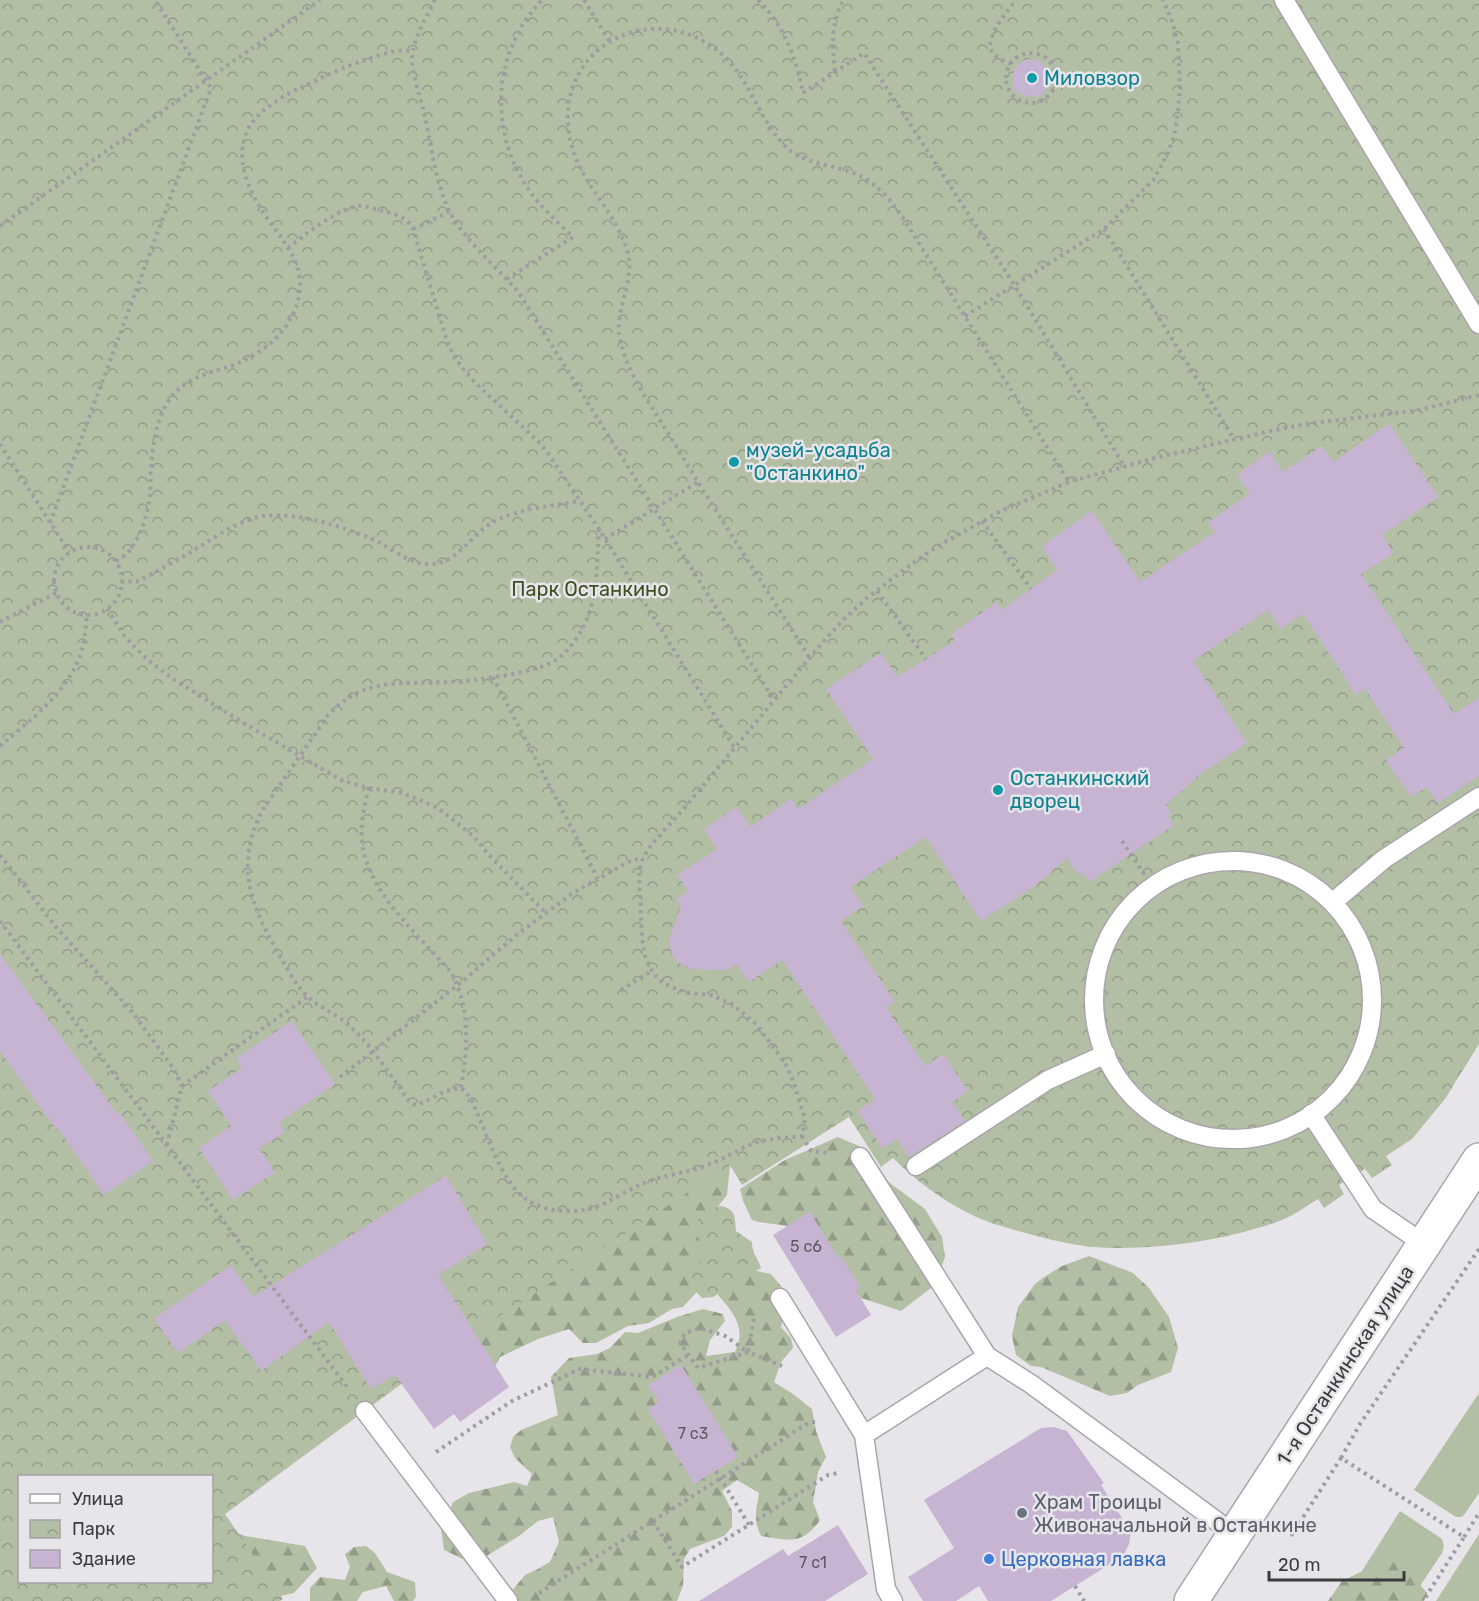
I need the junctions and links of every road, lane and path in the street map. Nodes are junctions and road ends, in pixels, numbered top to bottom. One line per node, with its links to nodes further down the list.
1 (155, 0): 15 (path)
2 (320, 0): 15 (path)
3 (435, 0): 12 (path)
4 (543, 0): 21 (path)
5 (584, 0): 11 (path)
6 (758, 0): 14 (path)
7 (843, 0): 14 (path)
8 (1016, 0): 13 (path)
9 (1163, 0): 19 (path)
10 (1284, 0): 24 (lane)
11 (610, 42): 23 (path); 29 (path)
12 (413, 51): 16 (path); 20 (path)
13 (1011, 64): 13 (path)
14 (835, 71): 22 (path)
15 (206, 80): 17 (path); 34 (path)
16 (449, 212): 18 (path); 21 (path)
17 (0, 226)
18 (413, 229): 20 (path); 31 (path)
19 (1104, 229): 22 (path); 26 (path)
20 (288, 248): 38 (path)
21 (507, 279): 32 (path)
22 (1015, 286): 23 (path); 28 (path)
23 (965, 316): 30 (path)
24 (1479, 324)
25 (1479, 395): 26 (path)
26 (1234, 439): 28 (path)
27 (0, 444): 34 (path)
28 (1124, 466): 30 (path)
29 (698, 482): 32 (path); 46 (path)
30 (1069, 482): 33 (path)
31 (579, 501): 35 (path); 39 (path)
32 (654, 509): 36 (path); 49 (path)
33 (982, 521): 40 (path); 41 (path)
34 (50, 523): 37 (path)
35 (599, 530): 36 (path); 48 (path)
36 (605, 539): 51 (path)
37 (69, 552): 38 (path); 42 (path)
38 (116, 561): 39 (path)
39 (122, 582): 43 (path)
40 (1031, 589)
41 (877, 591): 46 (path); 47 (path)
42 (56, 593): 44 (path); 45 (path)
43 (107, 609): 44 (path); 52 (path)
44 (87, 615): 50 (path)
45 (0, 622)
46 (809, 657): 49 (path)
47 (926, 659)
48 (493, 677): 52 (path); 58 (path)
49 (774, 700): 51 (path)
50 (0, 746)
51 (734, 747): 57 (path)
52 (300, 755): 53 (path); 66 (path)
53 (369, 788): 61 (path); 64 (path)
54 (1479, 797): 60 (lane)
55 (1122, 841): 59 (path)
56 (0, 855): 70 (path)
57 (643, 858): 58 (path); 63 (path)
58 (598, 879): 61 (path)
59 (1152, 886): 60 (lane); 68 (lane)
60 (1333, 902): 72 (lane)
61 (546, 913): 64 (path)
62 (0, 921): 73 (path)
63 (652, 970): 65 (path); 71 (path)
64 (458, 984): 67 (path); 71 (path)
65 (621, 990)
66 (307, 997): 67 (path); 70 (path)
67 (373, 1052): 69 (path); 71 (path)
68 (1106, 1054): 72 (lane); 76 (lane)
69 (340, 1077)
70 (182, 1086): 73 (path)
71 (461, 1088)
72 (1311, 1114): 77 (lane)
73 (166, 1144): 84 (path)
74 (860, 1157): 82 (lane)
75 (1479, 1160): 77 (street, 1-я Останкинская улица)
76 (916, 1166)
77 (1424, 1244): 94 (street, 1-я Останкинская улица)
78 (1479, 1249): 86 (path)
79 (780, 1299): 83 (lane)
80 (748, 1352): 81 (path); 81 (path); 83 (path)
81 (688, 1355): 88 (path)
82 (987, 1356): 85 (lane); 94 (lane)
83 (834, 1385): 85 (lane)
84 (365, 1411): 88 (lane)
85 (860, 1428): 87 (lane); 90 (path)
86 (1341, 1458): 95 (path); 96 (path)
87 (869, 1468): 93 (path); 100 (lane)
88 (410, 1470): 99 (lane)
89 (716, 1470): 90 (path)
90 (721, 1478): 92 (path); 93 (path)
91 (1479, 1513): 96 (path)
92 (653, 1521): 93 (path); 98 (path)
93 (749, 1525)
94 (1234, 1534): 102 (street, 1-я Останкинская улица)
95 (1290, 1536)
96 (1464, 1537): 103 (path)
97 (1075, 1586): 101 (path)
98 (536, 1595)
99 (508, 1601)
100 (893, 1601)
101 (1084, 1601)
102 (1191, 1601)
103 (1423, 1601)

